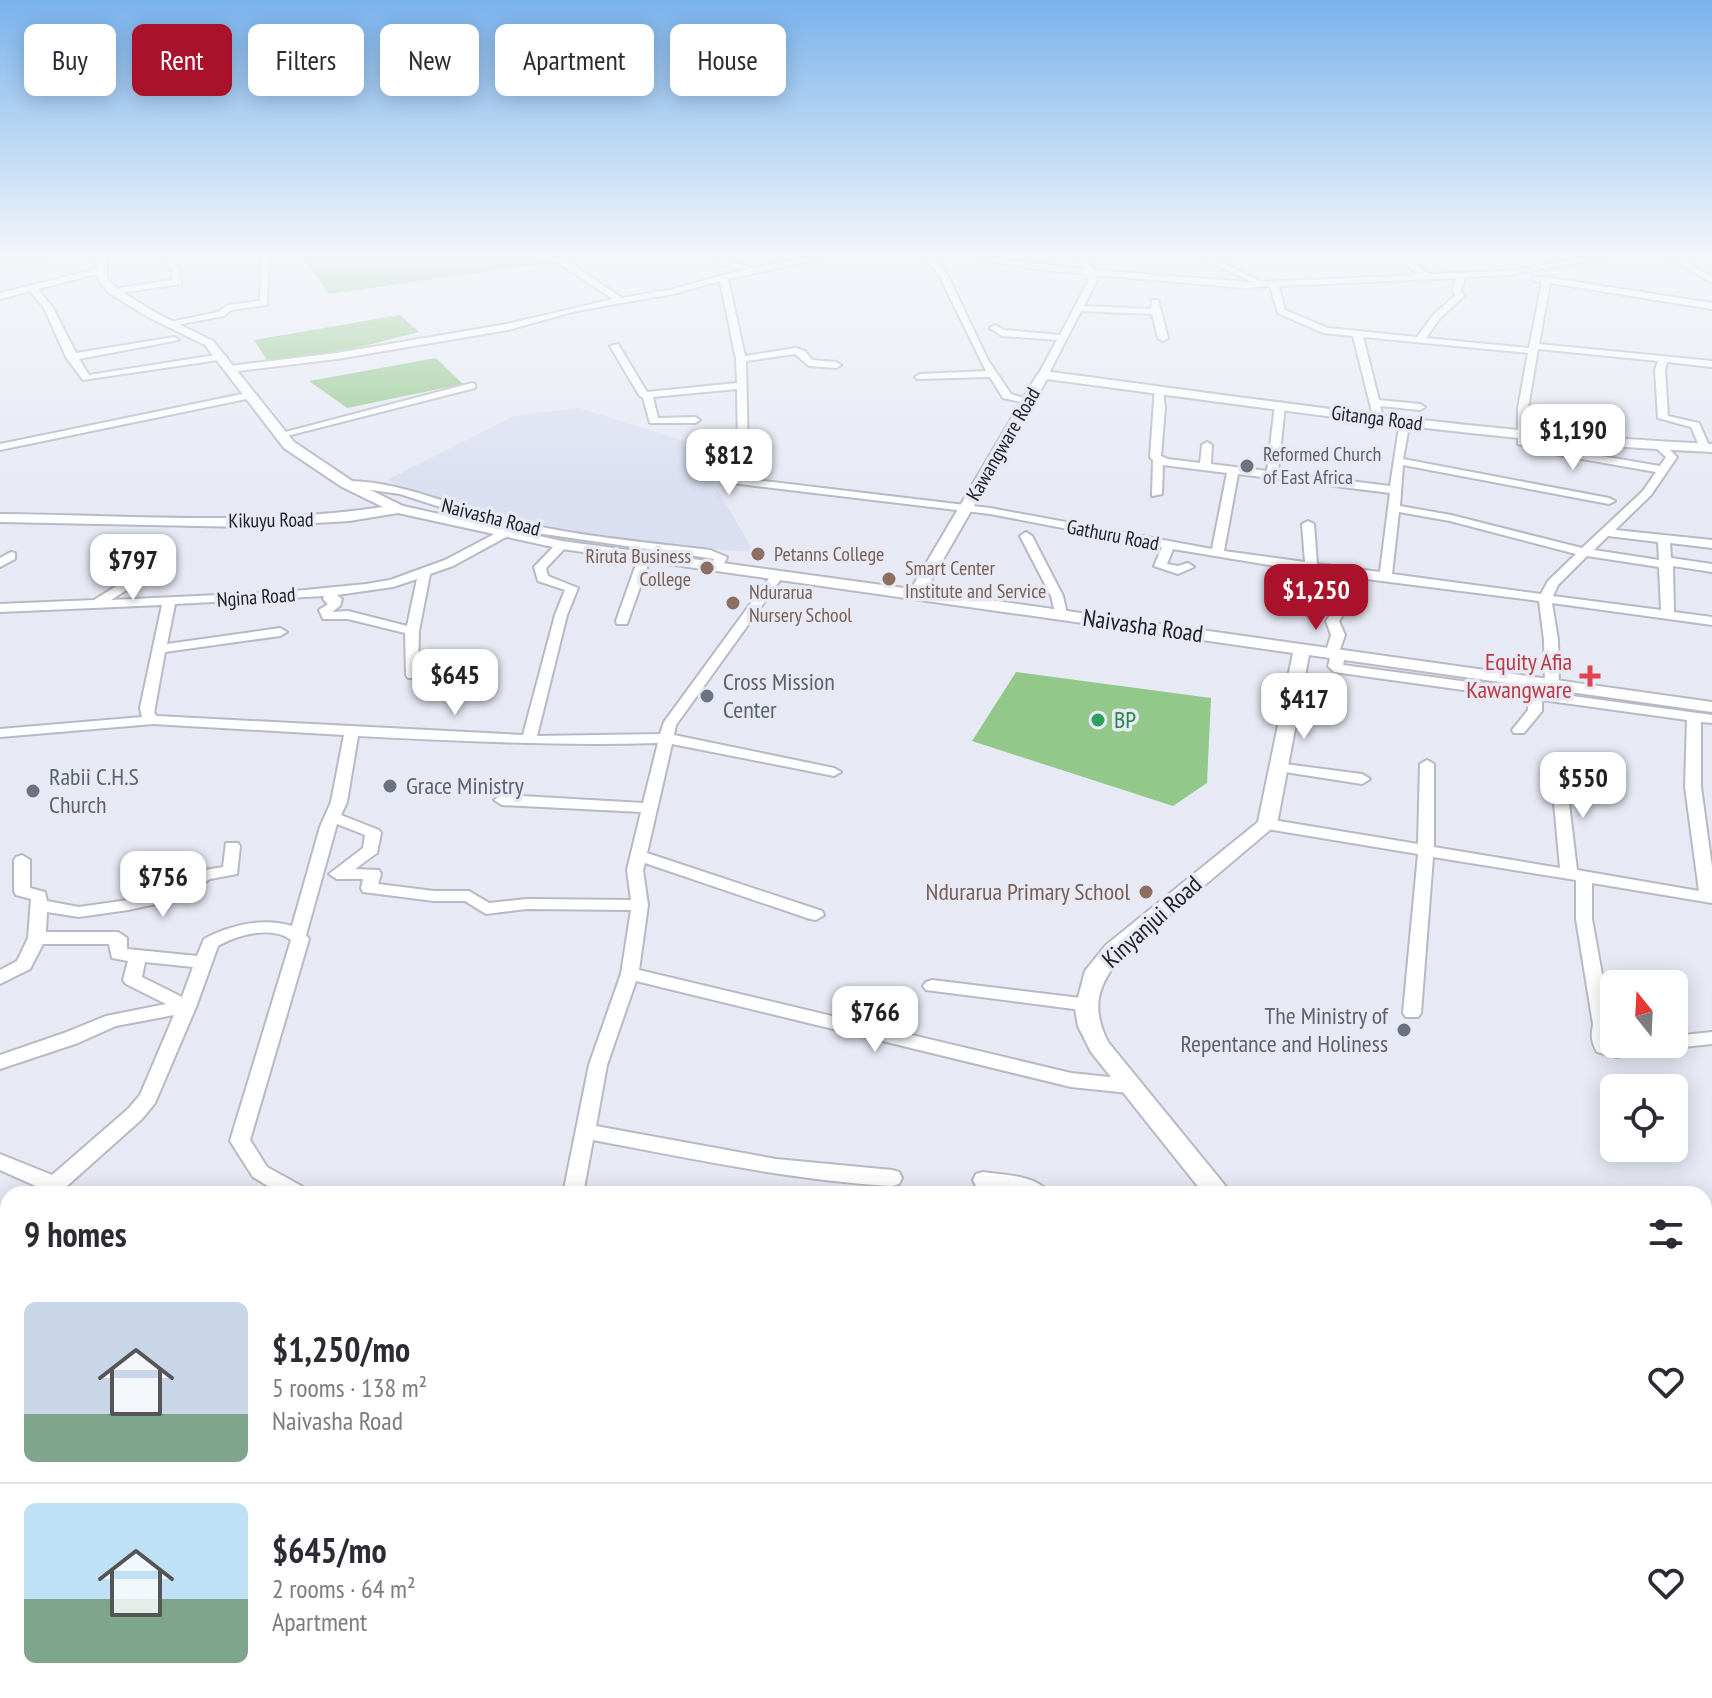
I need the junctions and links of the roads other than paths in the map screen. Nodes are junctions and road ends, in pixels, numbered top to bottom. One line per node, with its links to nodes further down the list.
1 (60, 334): 19 (street)
2 (192, 334): 20 (main road, Naivasha Road)
3 (465, 334): 25 (street)
4 (735, 334): 22 (street, Gathuru Road)
5 (971, 334): 26 (street)
6 (1017, 334): 13 (street)
7 (1065, 334): 13 (street, Kawangware Road)
8 (1162, 334): 14 (street)
9 (1357, 334): 35 (street)
10 (1370, 334): 15 (street)
11 (1424, 334): 15 (street)
12 (1536, 334): 18 (street)
13 (1063, 338): 27 (street, Kawangware Road)
14 (1163, 338)
15 (1420, 339): 18 (street)
16 (174, 340): 19 (street)
17 (615, 346): 33 (street)
18 (1534, 348): 21 (street); 42 (street)
19 (71, 357): 20 (street)
20 (222, 357): 25 (main road, Naivasha Road)
21 (1664, 358): 23 (street); 46 (street)
22 (741, 359): 24 (street); 29 (street, Gathuru Road)
23 (1712, 364)
24 (836, 365)
25 (230, 369): 32 (main road, Naivasha Road)
26 (993, 374): 28 (street); 34 (street)
27 (1043, 375): 31 (main road, Gitanga Road); 34 (main road, Kawangware Road)
28 (920, 377)
29 (743, 385): 33 (street); 59 (street, Gathuru Road)
30 (472, 386): 41 (street)
31 (1158, 389): 36 (main road, Gitanga Road); 47 (street)
32 (252, 395): 41 (main road, Naivasha Road); 44 (street)
33 (648, 396): 39 (street)
34 (1026, 402): 59 (main road, Kawangware Road)
35 (1375, 403): 37 (street); 38 (street)
36 (1280, 405): 38 (main road, Gitanga Road); 52 (street)
37 (1420, 407)
38 (1378, 418): 40 (main road, Gitanga Road)
39 (695, 420)
40 (1405, 421): 42 (main road, Gitanga Road); 48 (street)
41 (279, 435): 53 (main road, Naivasha Road)
42 (1522, 436): 45 (main road, Gitanga Road); 51 (street)
43 (1207, 445): 49 (street)
44 (0, 447)
45 (1661, 447): 46 (main road, Gitanga Road); 51 (street)
46 (1709, 448)
47 (1158, 460): 49 (street); 55 (street)
48 (1398, 461): 54 (street); 56 (street)
49 (1205, 467): 50 (street)
50 (1233, 470): 52 (street); 71 (street)
51 (1662, 470): 62 (street)
52 (1272, 474): 54 (street)
53 (347, 484): 58 (main road, Naivasha Road); 69 (street, Naivasha Road)
54 (1395, 490): 57 (street)
55 (1156, 494)
56 (1609, 501)
57 (1394, 508): 70 (street); 79 (street)
58 (398, 509): 60 (main road, Kikuyu Road); 63 (main road, Naivasha Road)
59 (965, 509): 68 (street, Gathuru Road); 81 (main road, Kawangware Road)
60 (0, 518)
61 (1308, 524): 74 (street)
62 (1605, 532): 65 (street); 70 (street)
63 (502, 534): 67 (main road, Naivasha Road); 77 (street, Ngina Road)
64 (1026, 536): 87 (street)
65 (1664, 539): 66 (street); 72 (street)
66 (1712, 544)
67 (562, 545): 69 (main road, Naivasha Road); 109 (street)
68 (1169, 546): 71 (street, Gathuru Road); 73 (street)
69 (642, 552): 78 (main road, Naivasha Road); 89 (street)
70 (1583, 552): 72 (street); 82 (street)
71 (1217, 554): 74 (street, Gathuru Road)
72 (1667, 563): 75 (street); 88 (street)
73 (1188, 567)
74 (1311, 568): 79 (street, Gathuru Road)
75 (1712, 568)
76 (147, 571): 83 (street)
77 (424, 573): 80 (street, Ngina Road); 91 (street)
78 (777, 576): 81 (main road, Naivasha Road); 108 (street)
79 (1385, 578): 82 (street, Gathuru Road)
80 (332, 592): 84 (street, Ngina Road); 91 (street)
81 (916, 594): 87 (main road, Naivasha Road)
82 (1545, 599): 88 (street, Gathuru Road); 98 (street)
83 (99, 602): 84 (street, Ngina Road); 85 (street, Ngina Road)
84 (169, 603): 93 (street)
85 (0, 608)
86 (1341, 609): 95 (street)
87 (1061, 614): 94 (main road, Naivasha Road)
88 (1668, 615): 90 (street, Gathuru Road)
89 (622, 621)
90 (1712, 621)
91 (412, 631): 96 (street)
92 (280, 632): 93 (street)
93 (160, 649): 104 (street)
94 (1302, 650): 95 (main road, Naivasha Road); 111 (main road)
95 (1335, 655): 97 (main road, Naivasha Road)
96 (413, 675)
97 (1516, 687): 98 (main road, Naivasha Road); 99 (street)
98 (1564, 692): 99 (street); 100 (main road, Naivasha Road)
99 (1535, 695): 106 (street)
100 (1651, 705): 101 (main road, Naivasha Road); 102 (street)
101 (1712, 707)
102 (1694, 717): 103 (street); 124 (street)
103 (1712, 719)
104 (153, 720): 105 (street); 107 (street)
105 (352, 729): 109 (street); 117 (street)
106 (1519, 730)
107 (0, 733)
108 (665, 738): 109 (street); 113 (street); 116 (street)
109 (529, 739)
110 (1427, 764): 120 (street)
111 (1277, 767): 114 (street); 118 (main road)
112 (1558, 770): 123 (street)
113 (834, 772)
114 (1362, 779)
115 (502, 800): 116 (street)
116 (651, 808): 121 (street)
117 (333, 817): 126 (street); 128 (street)
118 (1267, 824): 120 (street); 135 (main road, Kinyanjui Road)
119 (232, 846): 125 (street)
120 (1426, 849): 123 (street); 138 (street)
121 (639, 856): 126 (street); 127 (street)
122 (22, 860): 125 (street)
123 (1576, 874): 124 (street); 137 (street)
124 (1710, 898)
125 (38, 905): 129 (street)
126 (640, 905): 132 (street)
127 (816, 915)
128 (298, 934): 131 (street); 149 (street)
129 (37, 938): 130 (street); 133 (street)
130 (138, 956): 131 (street); 136 (street)
131 (201, 962): 136 (street)
132 (630, 974): 142 (street); 143 (street)
133 (0, 978)
134 (932, 986): 135 (street)
135 (1089, 1005): 142 (main road, Kinyanjui Road)
136 (187, 1007): 141 (street); 148 (street)
137 (1600, 1012)
138 (1412, 1013)
139 (1712, 1038): 140 (street)
140 (1688, 1041)
141 (0, 1062)
142 (1129, 1086): 152 (main road, Kinyanjui Road)
143 (585, 1131): 145 (street); 150 (street)
144 (0, 1162): 147 (street)
145 (892, 1178)
146 (983, 1180): 151 (street)
147 (42, 1186)
148 (53, 1186)
149 (284, 1186)
150 (575, 1186)
151 (1022, 1186)
152 (1212, 1186)

